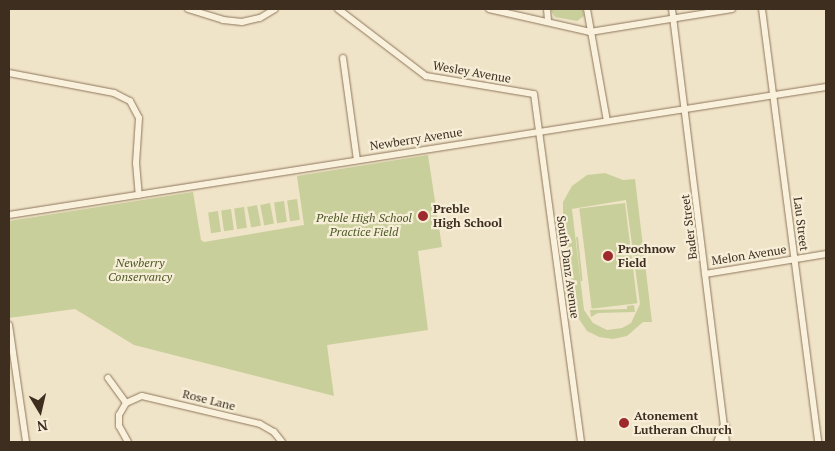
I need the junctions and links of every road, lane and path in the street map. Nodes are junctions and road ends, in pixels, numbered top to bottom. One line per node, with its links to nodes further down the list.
1 (188, 9): 2 (street)
2 (275, 9)
3 (338, 9): 16 (street, Wesley Avenue)
4 (489, 9): 11 (street)
5 (546, 9): 11 (street)
6 (587, 9): 12 (street)
7 (672, 9): 10 (street, Bader Street)
8 (732, 9): 10 (street)
9 (762, 9): 17 (street, Lau Street)
10 (674, 18): 12 (street); 18 (street, Bader Street)
11 (548, 20): 12 (street)
12 (590, 32): 19 (street)
13 (343, 58): 21 (street)
14 (9, 73): 22 (street)
15 (826, 87): 17 (street, Newberry Avenue)
16 (534, 94): 20 (street, South Danz Avenue)
17 (773, 95): 18 (street, Newberry Avenue); 25 (street, Lau Street)
18 (686, 109): 19 (street, Newberry Avenue); 26 (street, Bader Street)
19 (607, 121): 20 (street, Newberry Avenue)
20 (538, 131): 21 (street, Newberry Avenue); 34 (street, South Danz Avenue)
21 (356, 160): 22 (street, Newberry Avenue)
22 (139, 195): 23 (street, Newberry Avenue)
23 (9, 215)
24 (826, 254): 25 (street, Melon Avenue)
25 (794, 259): 26 (street, Melon Avenue); 37 (street, Lau Street)
26 (705, 274): 30 (street, Bader Street)
27 (9, 325): 31 (street)
28 (108, 378): 29 (street)
29 (126, 403): 32 (street); 33 (street, Rose Lane)
30 (724, 426): 35 (street); 36 (street, Bader Street)
31 (26, 442)
32 (128, 442)
33 (282, 442)
34 (581, 442)
35 (718, 442)
36 (726, 442)
37 (818, 442)

